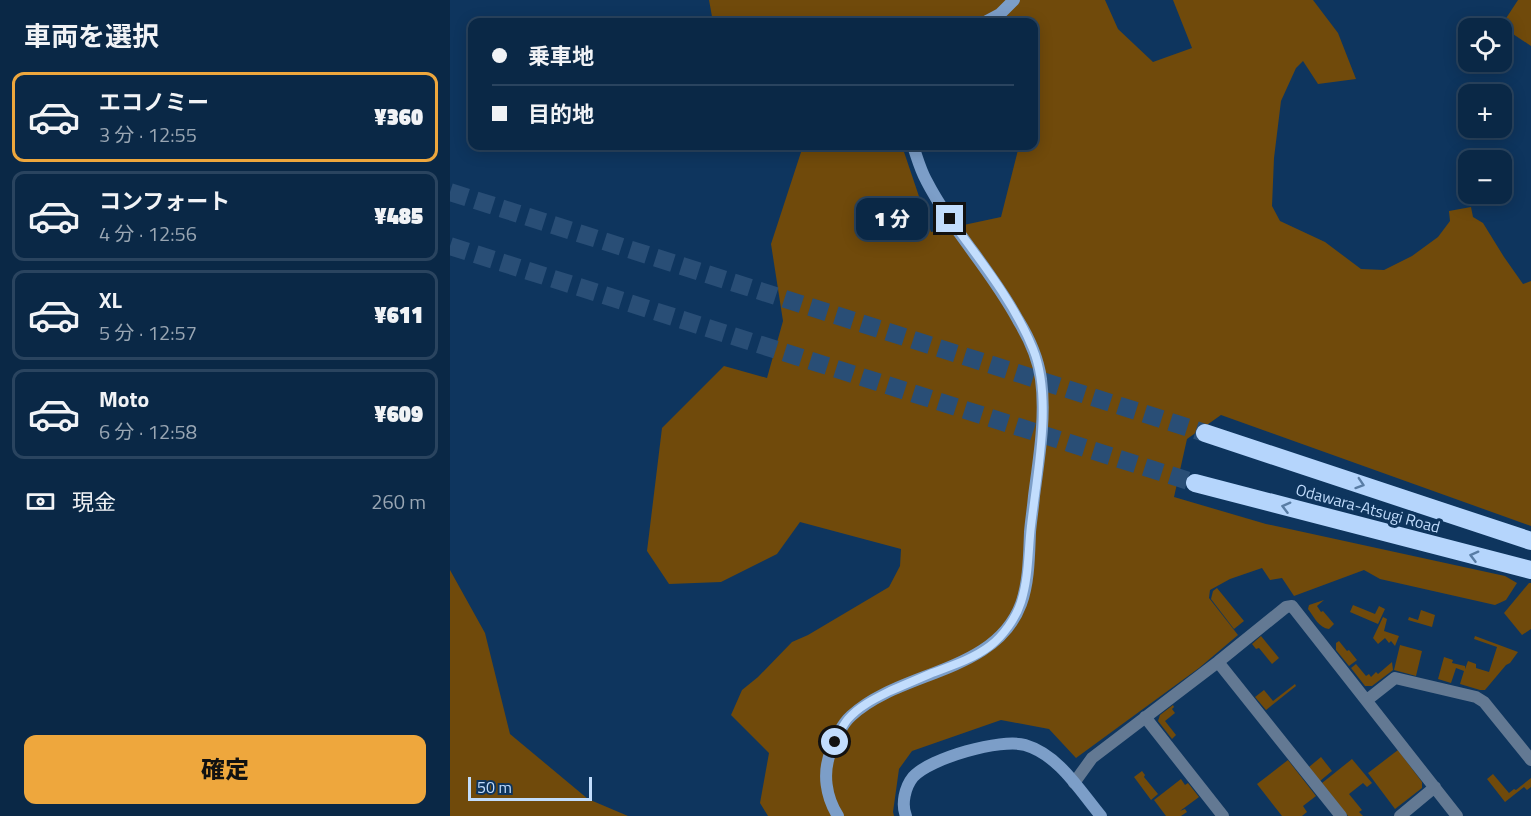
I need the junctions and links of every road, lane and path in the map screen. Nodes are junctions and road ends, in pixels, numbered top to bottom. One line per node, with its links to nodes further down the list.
1 (1014, 0): 2 (street)
2 (992, 18)
3 (914, 150): 14 (street)
4 (1205, 433): 6 (highway, Odawara-Atsugi Road, one-way to 6)
5 (1195, 483): 7 (highway, Odawara-Atsugi Road, one-way to 5)
6 (1531, 541)
7 (1531, 570)
8 (1218, 662): 9 (street); 10 (street); 18 (street)
9 (1367, 700): 11 (street); 13 (street)
10 (1146, 717): 12 (street); 17 (street)
11 (1531, 760)
12 (1074, 783): 15 (street); 16 (street)
13 (1435, 788): 19 (street); 20 (street)
14 (838, 816)
15 (906, 816)
16 (1101, 816)
17 (1223, 816)
18 (1341, 816)
19 (1400, 816)
20 (1457, 816)

